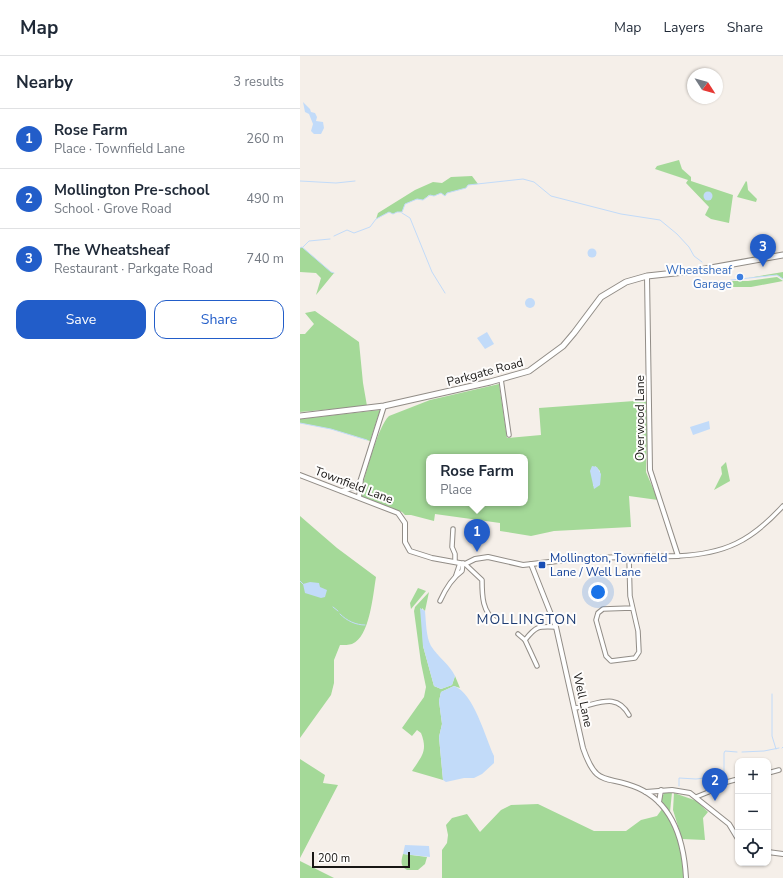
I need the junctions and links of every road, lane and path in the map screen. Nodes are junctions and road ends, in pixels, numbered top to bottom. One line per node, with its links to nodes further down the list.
1 (783, 255): 2 (main road, Parkgate Road)
2 (647, 276): 3 (main road, Parkgate Road); 13 (street, Overwood Lane)
3 (501, 379): 4 (main road, Parkgate Road); 6 (street)
4 (384, 406): 5 (main road, Parkgate Road); 8 (street)
5 (300, 416)
6 (509, 436)
7 (300, 475): 9 (street, Townfield Lane)
8 (361, 479): 9 (street); 10 (street)
9 (342, 491): 10 (street, Townfield Lane)
10 (358, 497): 15 (street, Townfield Lane)
11 (783, 506): 13 (street, Townfield Lane)
12 (453, 529): 15 (street)
13 (678, 556): 14 (street, Townfield Lane)
14 (629, 557): 16 (street, Townfield Lane); 18 (street)
15 (461, 563): 16 (street, Townfield Lane); 17 (street); 19 (street)
16 (531, 564): 20 (street, Well Lane)
17 (440, 601)
18 (632, 608): 18 (street)
19 (496, 622)
20 (556, 627): 22 (street); 24 (street, Well Lane)
21 (518, 634): 22 (street)
22 (525, 640): 23 (street)
23 (537, 666)
24 (575, 708): 25 (street); 30 (street, Well Lane)
25 (629, 715)
26 (779, 770): 27 (street)
27 (771, 771)
28 (735, 780): 31 (street)
29 (661, 790): 30 (street); 31 (street); 32 (street)
30 (645, 792): 32 (street, Well Lane)
31 (696, 797): 33 (street)
32 (658, 802): 36 (street, Well Lane)
33 (735, 834)
34 (771, 852): 35 (street)
35 (783, 854)
36 (686, 878)

